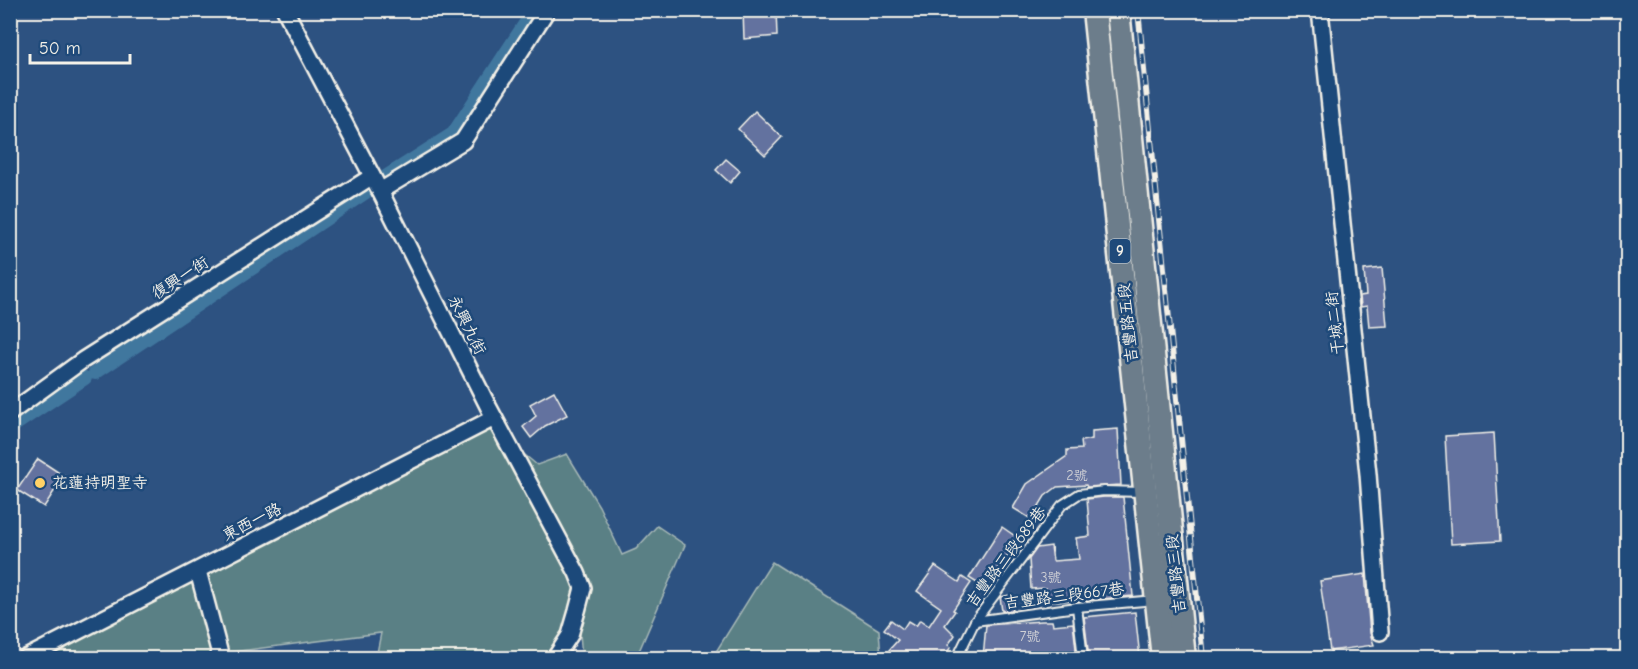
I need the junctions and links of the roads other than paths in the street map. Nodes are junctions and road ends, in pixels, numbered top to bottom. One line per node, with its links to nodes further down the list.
1 (285, 10): 6 (street, 永興九街)
2 (547, 10): 7 (street)
3 (1094, 10): 10 (main road, 吉豐路五段 / 9)
4 (1118, 10): 10 (main road, 吉豐路五段 / 9)
5 (1320, 10): 15 (street, 干城二街)
6 (371, 177): 7 (street, 永興九街); 8 (street, 復興一街)
7 (380, 191): 9 (street, 永興九街)
8 (10, 413)
9 (494, 418): 11 (street, 東西一路); 18 (street, 永興九街)
10 (1156, 491): 12 (main road, 吉豐路三段 / 9); 14 (lane, 吉豐路三段689巷); 22 (main road, 吉豐路三段 / 9)
11 (198, 571): 16 (street, 東西一路); 17 (street)
12 (1157, 600): 13 (lane, 吉豐路三段667巷); 21 (main road, 吉豐路三段 / 9)
13 (1077, 607): 14 (lane, 吉豐路三段667巷); 20 (lane)
14 (975, 621): 19 (lane, 吉豐路三段689巷)
15 (1380, 632)
16 (26, 658)
17 (221, 658)
18 (555, 658)
19 (957, 658)
20 (1083, 658)
21 (1163, 658)
22 (1184, 658)

